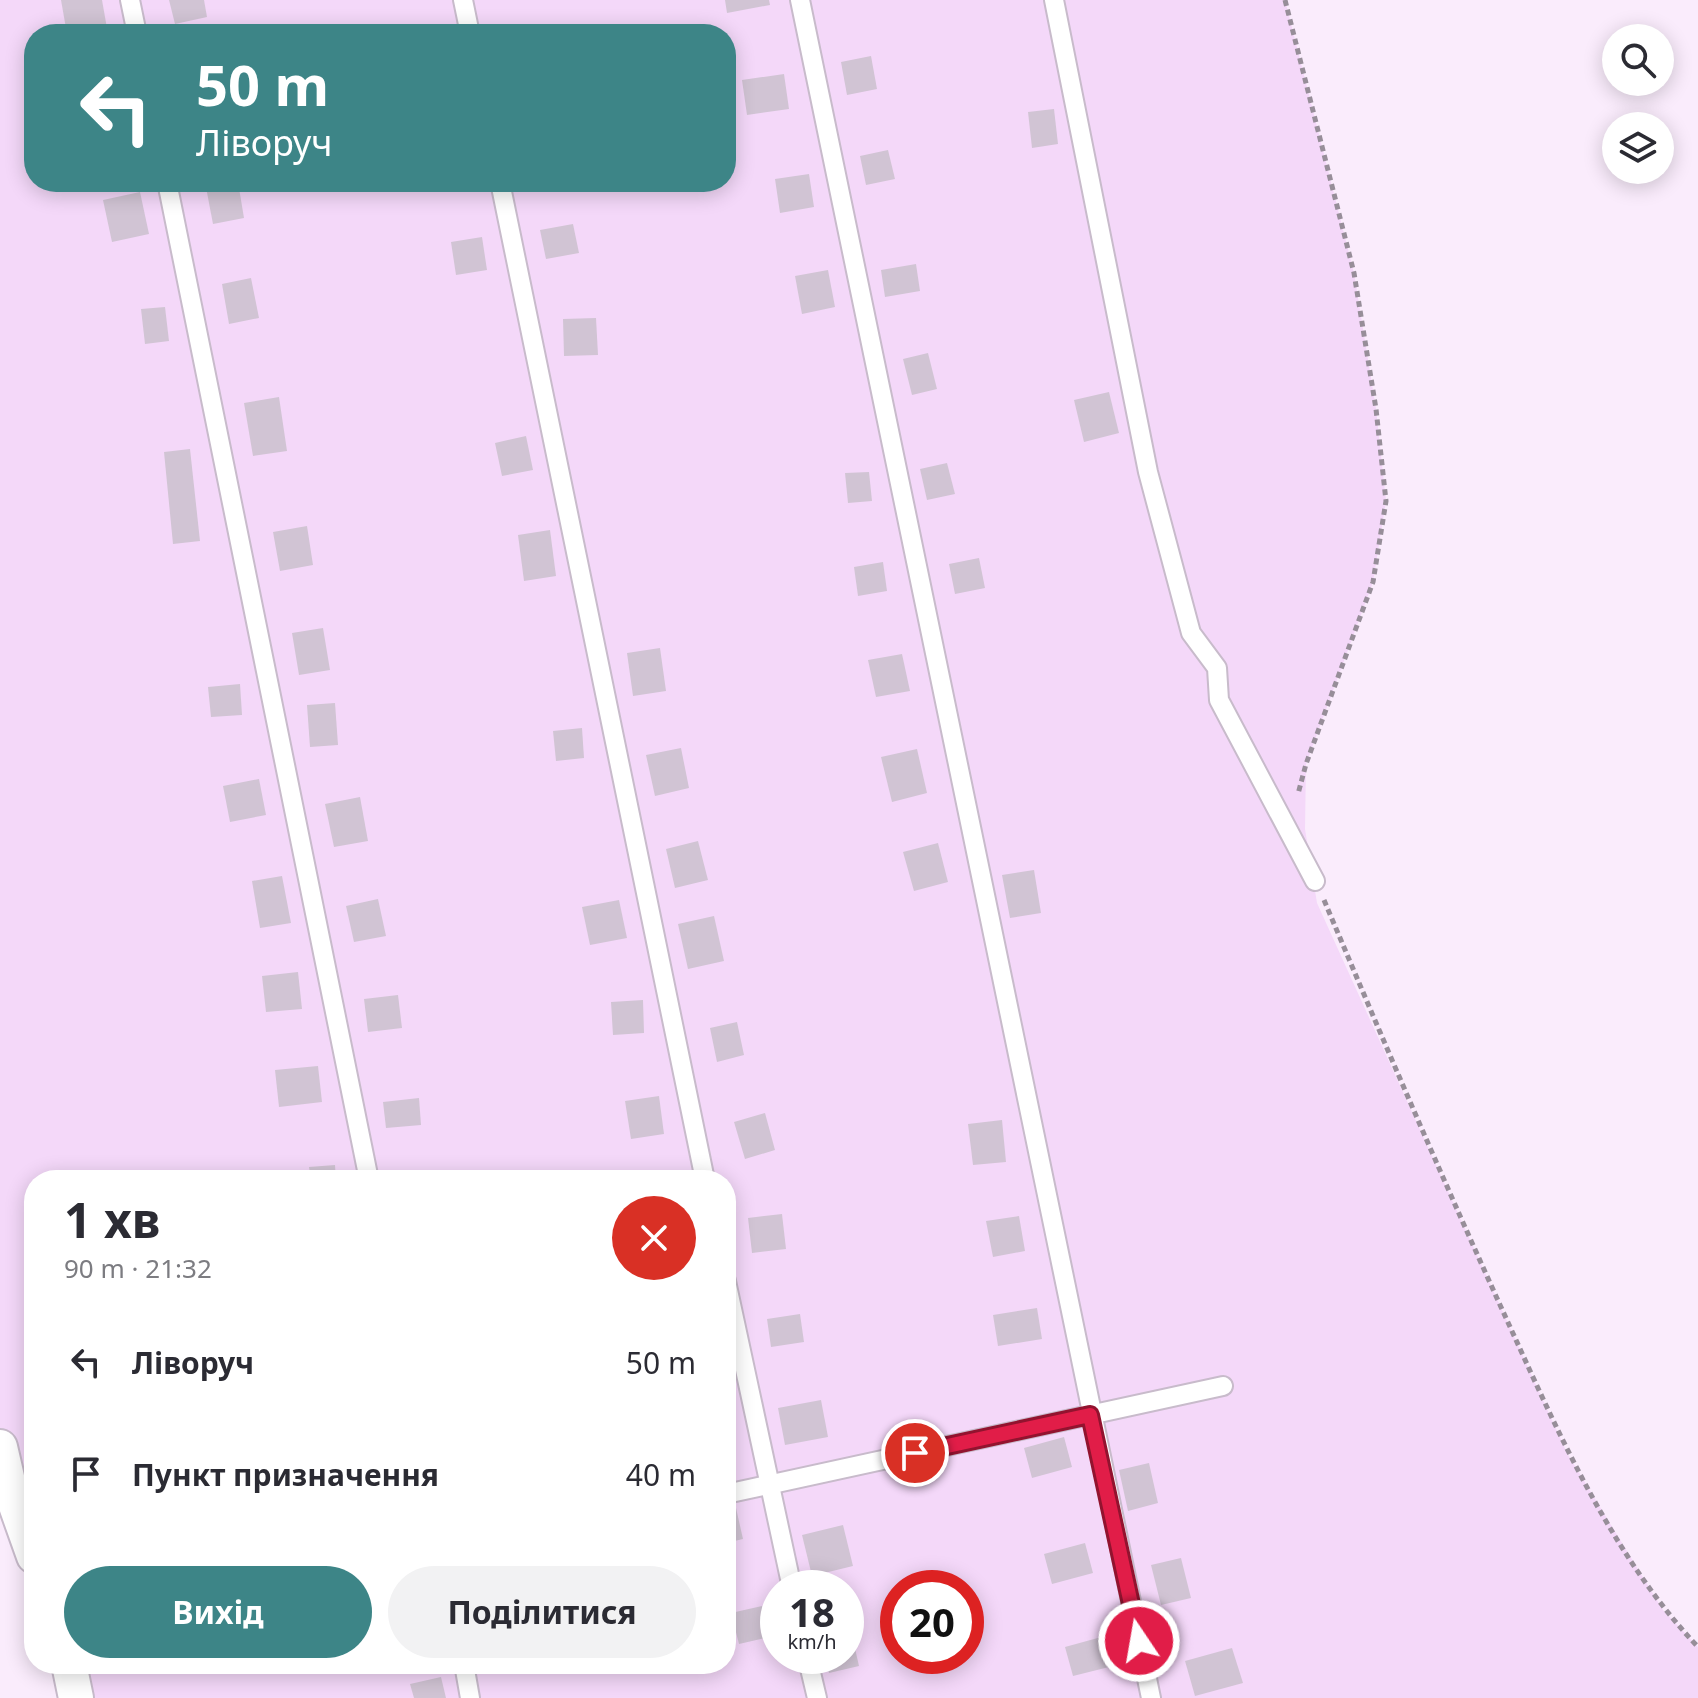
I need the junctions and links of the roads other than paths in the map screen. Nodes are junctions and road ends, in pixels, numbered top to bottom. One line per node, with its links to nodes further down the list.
1 (130, 0): 5 (lane)
2 (463, 0): 6 (lane)
3 (800, 0): 14 (lane)
4 (1054, 0): 9 (lane)
5 (135, 24)
6 (468, 24)
7 (169, 192): 10 (lane)
8 (502, 192): 11 (lane)
9 (1315, 881)
10 (367, 1170)
11 (703, 1170)
12 (736, 1330): 16 (lane)
13 (1223, 1386): 14 (lane)
14 (1090, 1415): 16 (lane); 26 (lane)
15 (0, 1447): 18 (street)
16 (768, 1485): 17 (lane); 19 (lane)
17 (736, 1492)
18 (24, 1528)
19 (788, 1570)
20 (71, 1674): 23 (street)
21 (466, 1674): 24 (lane)
22 (811, 1674): 25 (lane)
23 (76, 1698)
24 (470, 1698)
25 (817, 1698)
26 (1151, 1698)

